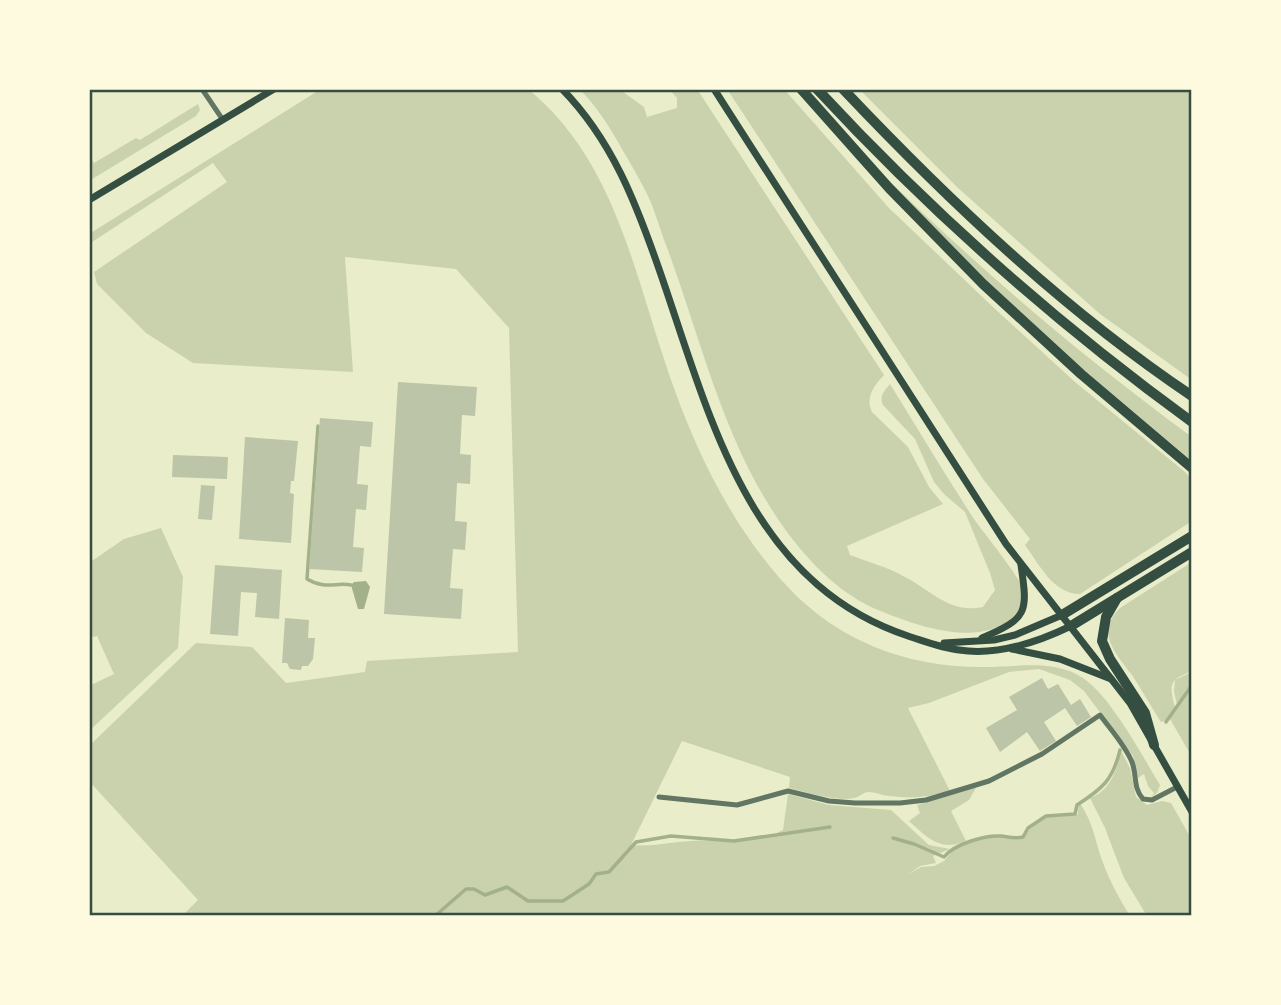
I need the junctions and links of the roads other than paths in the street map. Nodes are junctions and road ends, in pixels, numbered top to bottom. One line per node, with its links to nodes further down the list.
1 (202, 89): 8 (street)
2 (274, 89): 8 (main road)
3 (562, 89): 20 (main road)
4 (715, 89): 15 (main road)
5 (801, 89): 12 (highway)
6 (817, 89): 11 (highway)
7 (844, 89): 10 (highway)
8 (223, 120): 9 (main road)
9 (89, 200)
10 (1192, 396)
11 (1192, 422)
12 (1192, 468)
13 (1192, 536): 17 (highway)
14 (1192, 552): 16 (highway)
15 (1021, 564): 17 (main road); 19 (main road)
16 (1117, 598): 18 (highway); 23 (highway)
17 (1062, 615): 18 (main road); 19 (main road)
18 (1071, 626): 21 (main road); 22 (main road)
19 (975, 641): 20 (main road)
20 (937, 644): 21 (main road)
21 (1008, 648): 22 (main road)
22 (1114, 680): 23 (main road)
23 (1154, 745): 24 (main road)
24 (1177, 787): 25 (street); 26 (main road)
25 (659, 797)
26 (1192, 812)

